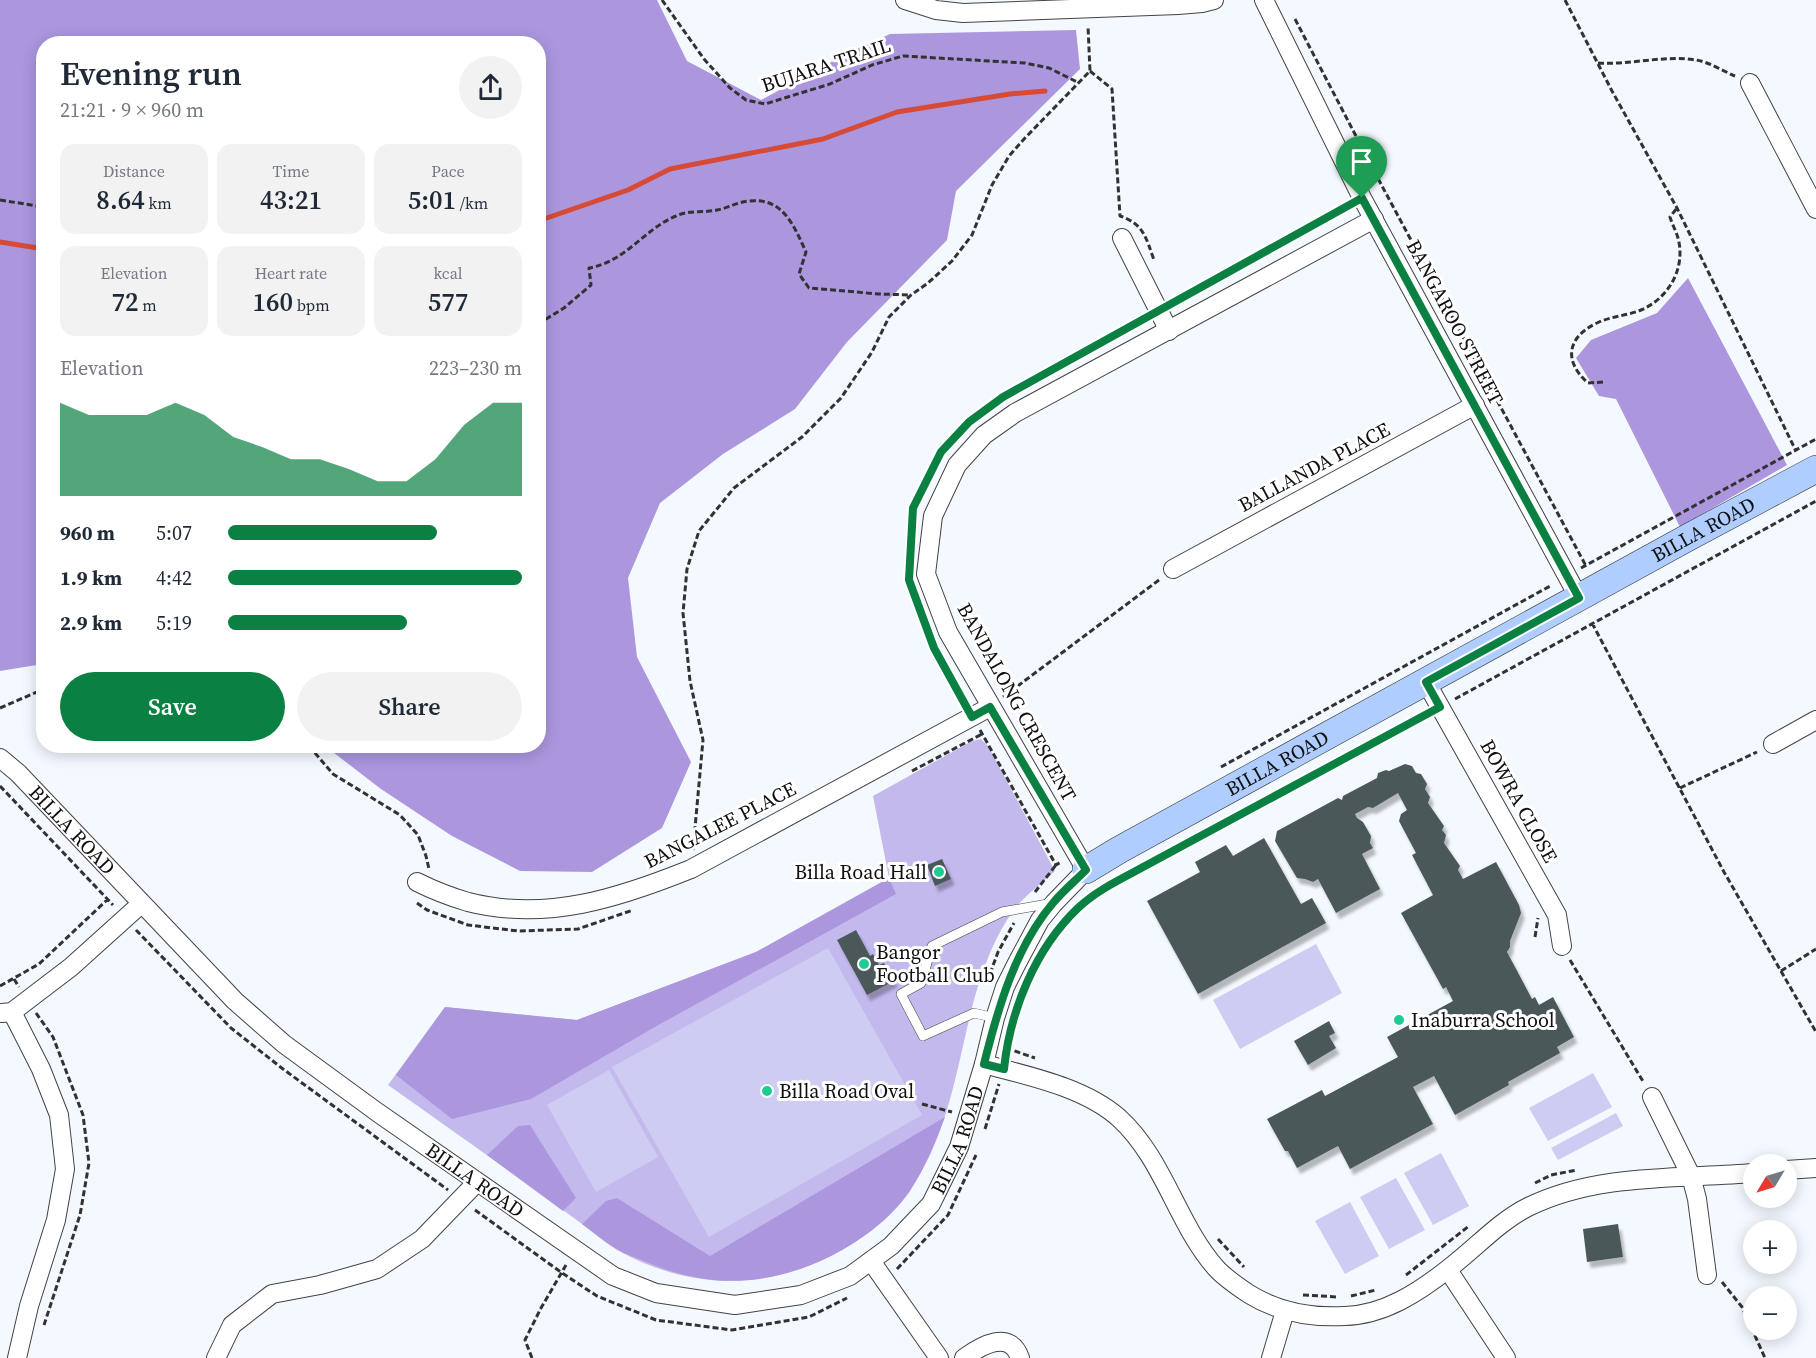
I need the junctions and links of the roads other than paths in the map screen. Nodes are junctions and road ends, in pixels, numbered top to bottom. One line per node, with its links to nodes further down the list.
1 (905, 0): 2 (street)
2 (1214, 0)
3 (1264, 0): 6 (street, BANGAROO STREET)
4 (1750, 83): 5 (street)
5 (1816, 209)
6 (1374, 219): 8 (street, BANDALONG CRESCENT); 9 (street, BANGAROO STREET)
7 (1122, 238): 8 (street)
8 (1168, 331): 14 (street, BANDALONG CRESCENT)
9 (1475, 405): 11 (street, BALLANDA PLACE); 12 (street, BANGAROO STREET)
10 (1806, 465): 12 (street, BILLA ROAD)
11 (1173, 569)
12 (1573, 587): 13 (street, BILLA ROAD)
13 (1426, 682): 18 (street, BILLA ROAD); 22 (street, BOWRA CLOSE)
14 (990, 707): 18 (street, BANDALONG CRESCENT); 19 (street, BANGALEE PLACE)
15 (1816, 720): 16 (street)
16 (1773, 744)
17 (0, 758): 21 (street, BILLA ROAD)
18 (1081, 862): 20 (street, BILLA ROAD)
19 (424, 886)
20 (1054, 903): 24 (street, BILLA ROAD); 24 (lane)
21 (141, 904): 23 (street); 31 (street, BILLA ROAD)
22 (1562, 946)
23 (6, 1012): 36 (street)
24 (995, 1017): 25 (street, BILLA ROAD)
25 (984, 1064): 32 (street, BILLA ROAD); 35 (street)
26 (1652, 1096): 30 (street)
27 (1816, 1168): 28 (street)
28 (1797, 1169)
29 (1743, 1174): 30 (street)
30 (1691, 1176): 33 (street); 34 (street)
31 (477, 1182): 32 (street, BILLA ROAD); 37 (street)
32 (871, 1261): 38 (street)
33 (1448, 1269): 35 (street); 42 (street)
34 (1707, 1272)
35 (1285, 1311): 41 (street)
36 (17, 1358)
37 (216, 1358)
38 (939, 1358)
39 (964, 1358): 40 (street)
40 (1020, 1358)
41 (1271, 1358)
42 (1506, 1358)

